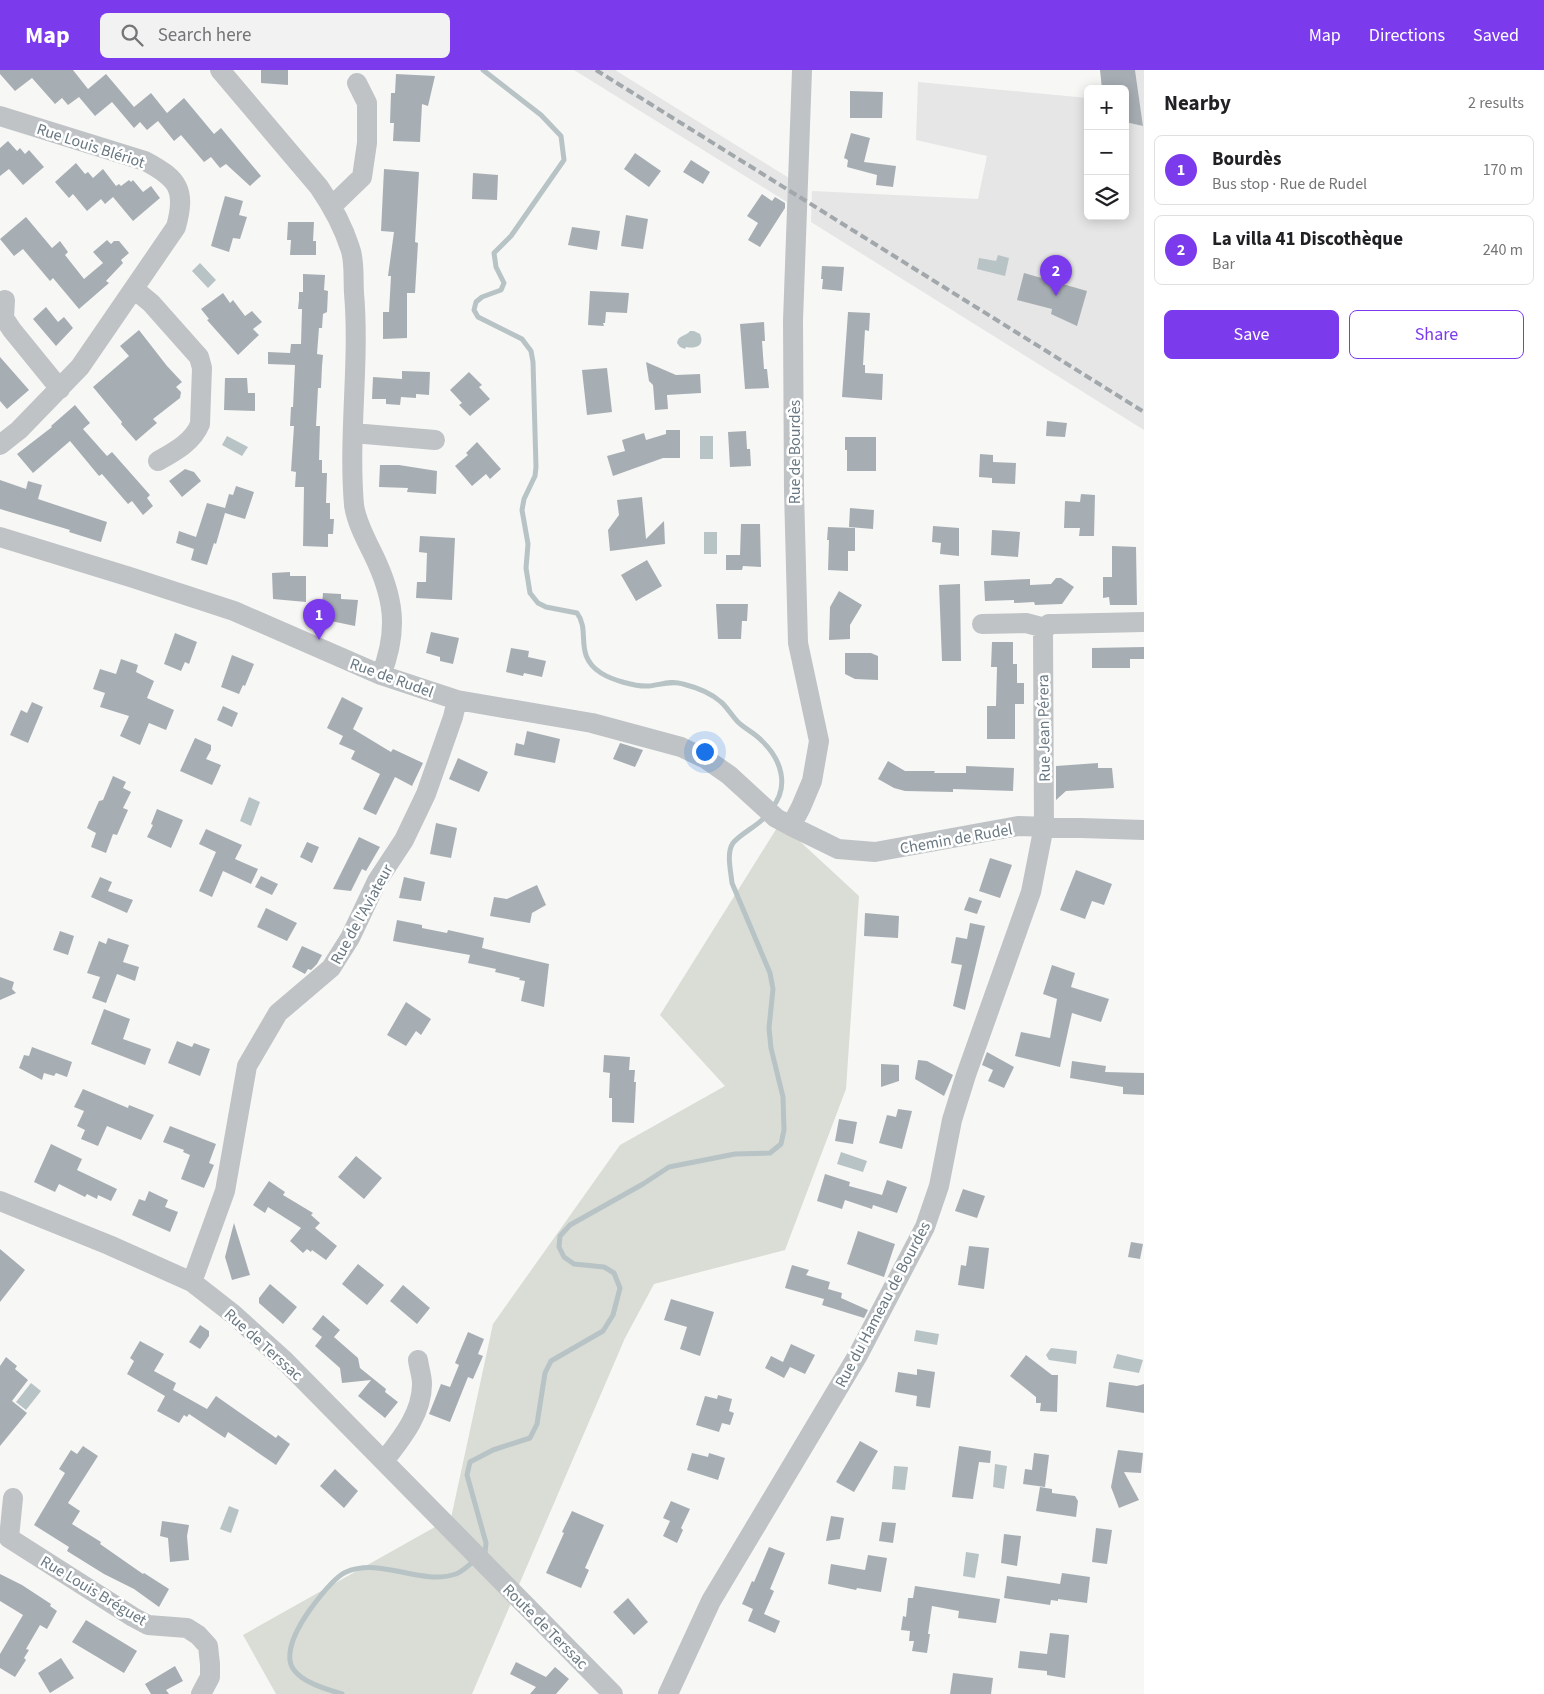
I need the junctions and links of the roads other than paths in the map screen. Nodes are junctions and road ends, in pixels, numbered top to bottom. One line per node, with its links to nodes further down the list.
1 (220, 70): 5 (street)
2 (802, 70): 19 (street, Rue de Bourdès)
3 (357, 83): 5 (street)
4 (0, 116): 6 (street, Rue Louis Blériot)
5 (332, 206): 9 (street)
6 (134, 290): 8 (street, Rue Louis Blériot); 12 (street)
7 (6, 300): 8 (street)
8 (60, 389): 11 (street, Rue Louis Blériot)
9 (353, 433): 10 (street); 17 (street)
10 (435, 440)
11 (0, 445)
12 (158, 461)
13 (0, 537): 17 (street, Rue de Rudel)
14 (1144, 622): 16 (street)
15 (982, 624): 16 (street)
16 (1045, 628): 20 (street, Rue Jean Pérera)
17 (381, 675): 18 (street, Rue de Rudel)
18 (457, 700): 19 (street, Rue de Rudel); 23 (street, Rue de l'Aviateur)
19 (783, 822): 20 (street, Chemin de Rudel)
20 (1044, 828): 21 (street, Chemin de Rudel); 31 (street, Rue du Hameau de Bourdes)
21 (1144, 830)
22 (0, 1201): 23 (street, Rue de Terssac)
23 (192, 1282): 25 (street, Rue de Terssac)
24 (418, 1360): 25 (street)
25 (384, 1461): 28 (street, Rue de Terssac)
26 (13, 1498): 27 (street, Rue Louis Bréguet)
27 (4, 1543): 29 (street, Rue Louis Bréguet)
28 (479, 1558): 30 (street, Route de Terssac)
29 (201, 1694)
30 (613, 1694)
31 (668, 1694)

